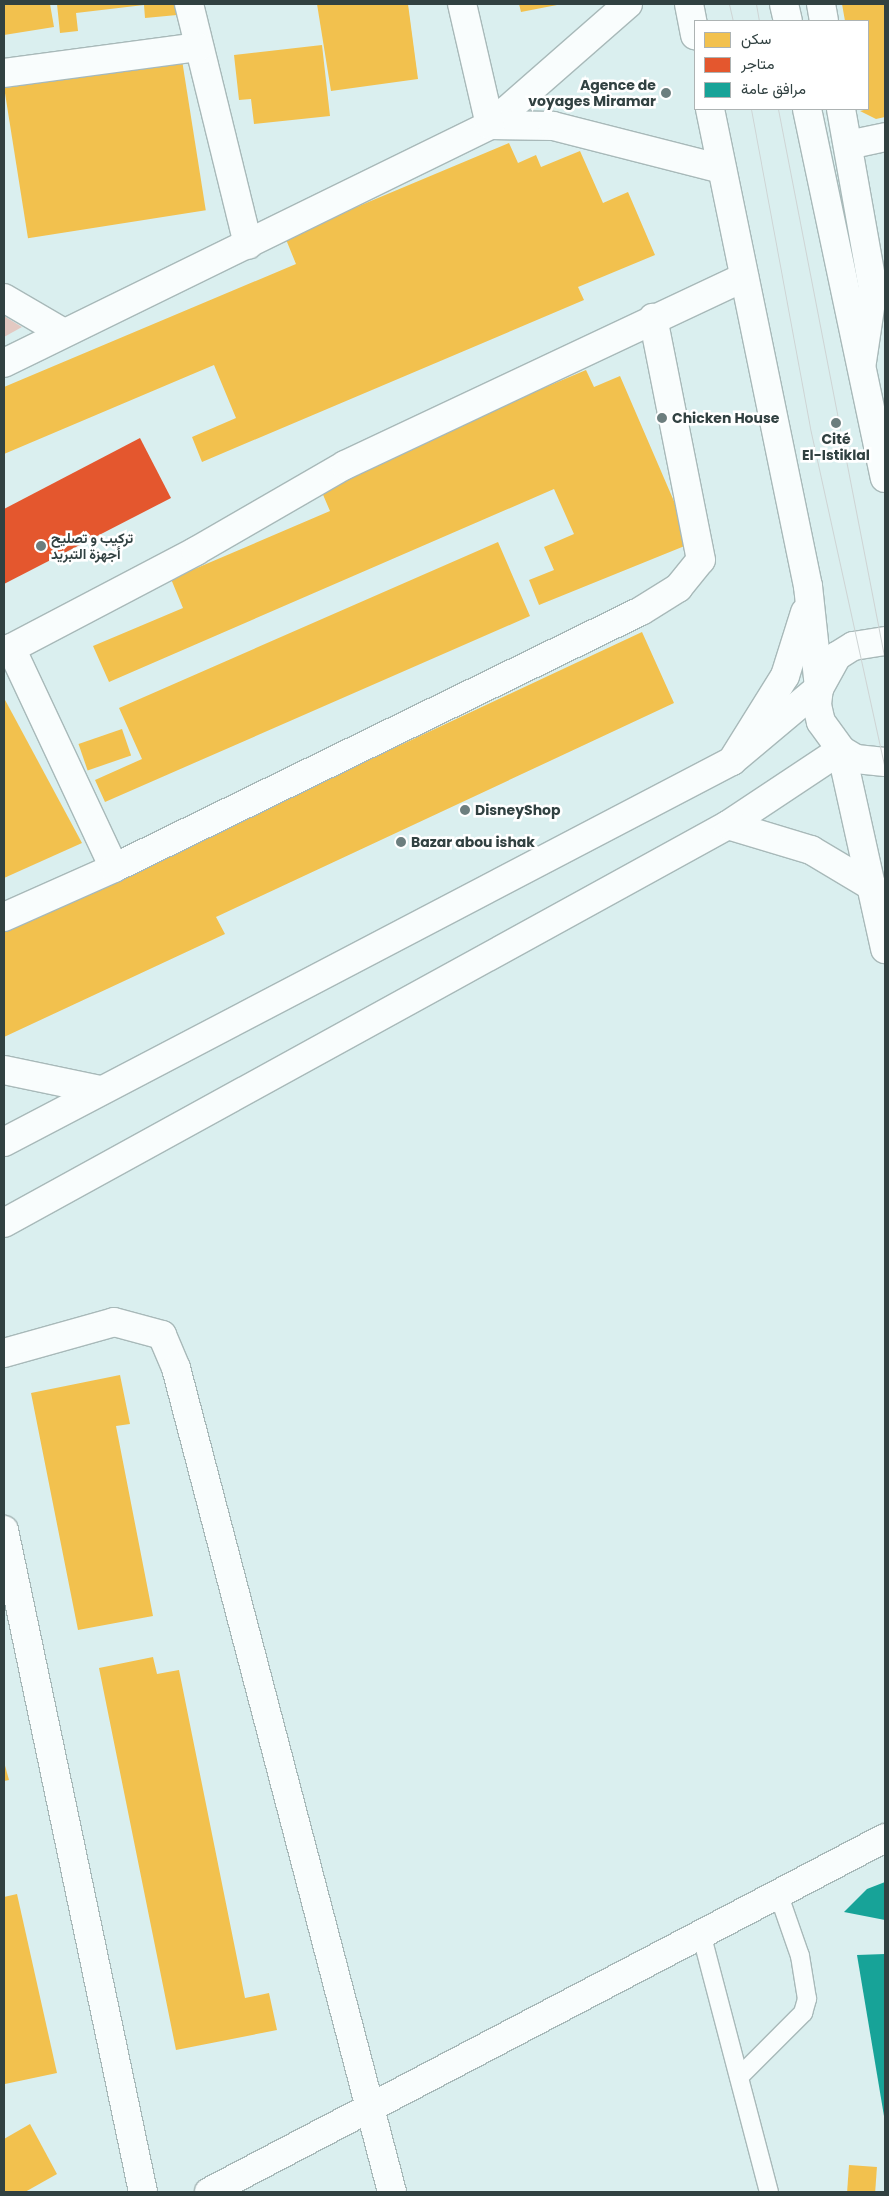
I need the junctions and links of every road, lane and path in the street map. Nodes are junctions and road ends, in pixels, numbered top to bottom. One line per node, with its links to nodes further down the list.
1 (190, 4): 10 (street)
2 (462, 4): 15 (street)
3 (628, 4): 15 (street)
4 (689, 4): 9 (street)
5 (784, 4): 7 (street)
6 (821, 4): 8 (street)
7 (788, 20)
8 (824, 20)
9 (694, 30)
10 (198, 47): 11 (street); 19 (street)
11 (4, 73)
12 (710, 110): 18 (street)
13 (807, 110): 24 (street)
14 (841, 110): 17 (street)
15 (490, 125): 18 (street); 19 (street)
16 (885, 137): 17 (street)
17 (848, 145): 24 (street)
18 (722, 170): 20 (street)
19 (248, 245): 23 (street)
20 (744, 277): 22 (street); 27 (street)
21 (4, 298): 23 (street)
22 (653, 318): 29 (street); 35 (street)
23 (64, 333): 25 (street)
24 (862, 362): 26 (street)
25 (4, 363)
26 (885, 478)
27 (808, 586): 30 (street); 32 (street)
28 (885, 641): 30 (street)
29 (8, 650): 35 (street)
30 (818, 688): 31 (street); 32 (street)
31 (841, 750): 33 (street); 34 (street); 36 (street)
32 (732, 761): 40 (street)
33 (885, 762)
34 (728, 825): 36 (street); 42 (street)
35 (114, 868): 37 (street)
36 (873, 886): 38 (street)
37 (4, 917)
38 (885, 949)
39 (4, 1070): 40 (street)
40 (100, 1090): 41 (street)
41 (4, 1142)
42 (10, 1220): 43 (street)
43 (4, 1240)
44 (4, 1353): 50 (street)
45 (4, 1530): 51 (street)
46 (885, 1838): 47 (street)
47 (778, 1893): 48 (street); 49 (lane)
48 (701, 1933): 49 (lane); 50 (street)
49 (738, 2077): 54 (lane)
50 (369, 2111): 52 (street); 53 (street)
51 (143, 2192)
52 (209, 2192)
53 (392, 2192)
54 (769, 2192)

